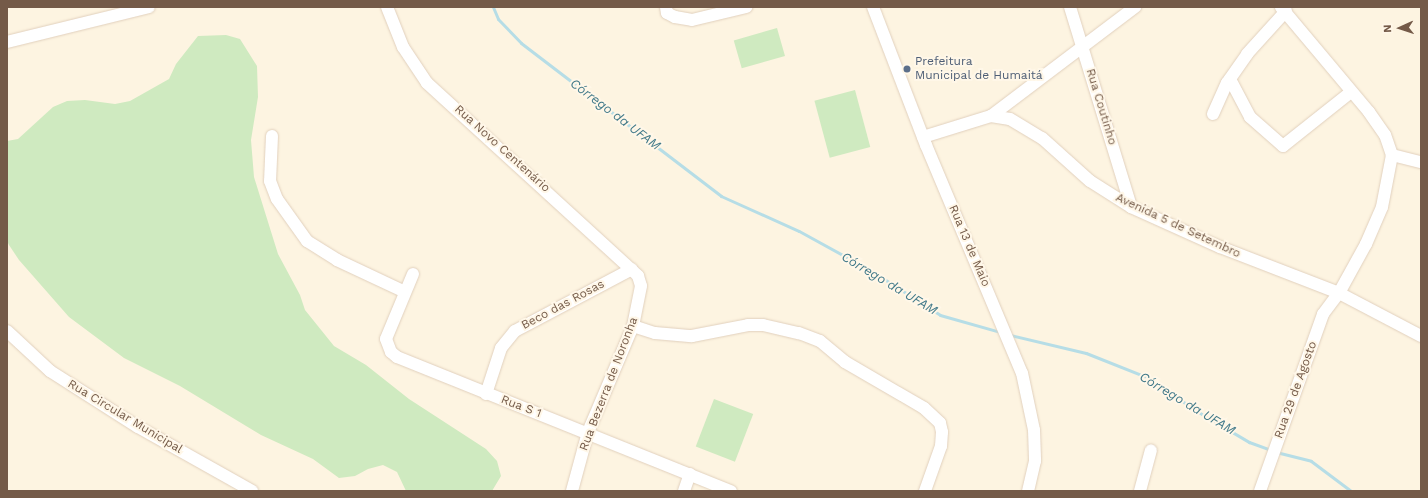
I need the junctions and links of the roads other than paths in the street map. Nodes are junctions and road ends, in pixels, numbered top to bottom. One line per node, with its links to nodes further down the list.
1 (149, 7): 9 (street)
2 (387, 7): 20 (street, Rua Novo Centenário)
3 (746, 7): 8 (street)
4 (873, 7): 16 (street, Rua 13 de Maio)
5 (1070, 7): 10 (street, Rua Coutinho)
6 (1135, 7): 10 (street)
7 (1284, 9): 11 (street); 12 (street)
8 (666, 10)
9 (7, 42)
10 (1082, 46): 14 (street); 19 (street, Rua Coutinho)
11 (1230, 79): 12 (street); 13 (street)
12 (1351, 92): 17 (street)
13 (1213, 114)
14 (991, 116): 16 (street, Avenida 5 de Setembro); 19 (street, Avenida 5 de Setembro)
15 (272, 136): 22 (street)
16 (923, 137): 36 (street, Rua 13 de Maio)
17 (1392, 155): 18 (street); 23 (street, Rua 29 de Agosto)
18 (1421, 162)
19 (1131, 207): 23 (street, Avenida 5 de Setembro)
20 (635, 273): 24 (street, Rua Bezerra de Noronha); 27 (street, Beco das Rosas)
21 (413, 274): 22 (street, Rua S 1)
22 (405, 292): 27 (street, Rua S 1)
23 (1339, 293): 26 (street, Avenida 5 de Setembro); 38 (street, Rua 29 de Agosto)
24 (633, 326): 28 (street, Rua Bezerra de Noronha); 35 (street)
25 (7, 331): 31 (street, Rua Circular Municipal)
26 (1421, 336)
27 (486, 394): 28 (street, Rua S 1)
28 (588, 432): 30 (street, Rua S 1); 32 (street, Rua Bezerra de Noronha)
29 (1151, 450): 37 (street)
30 (690, 474): 33 (street); 34 (street, Rua S 1)
31 (252, 491)
32 (572, 491)
33 (684, 491)
34 (731, 491)
35 (925, 491)
36 (1028, 491)
37 (1140, 491)
38 (1260, 491)

